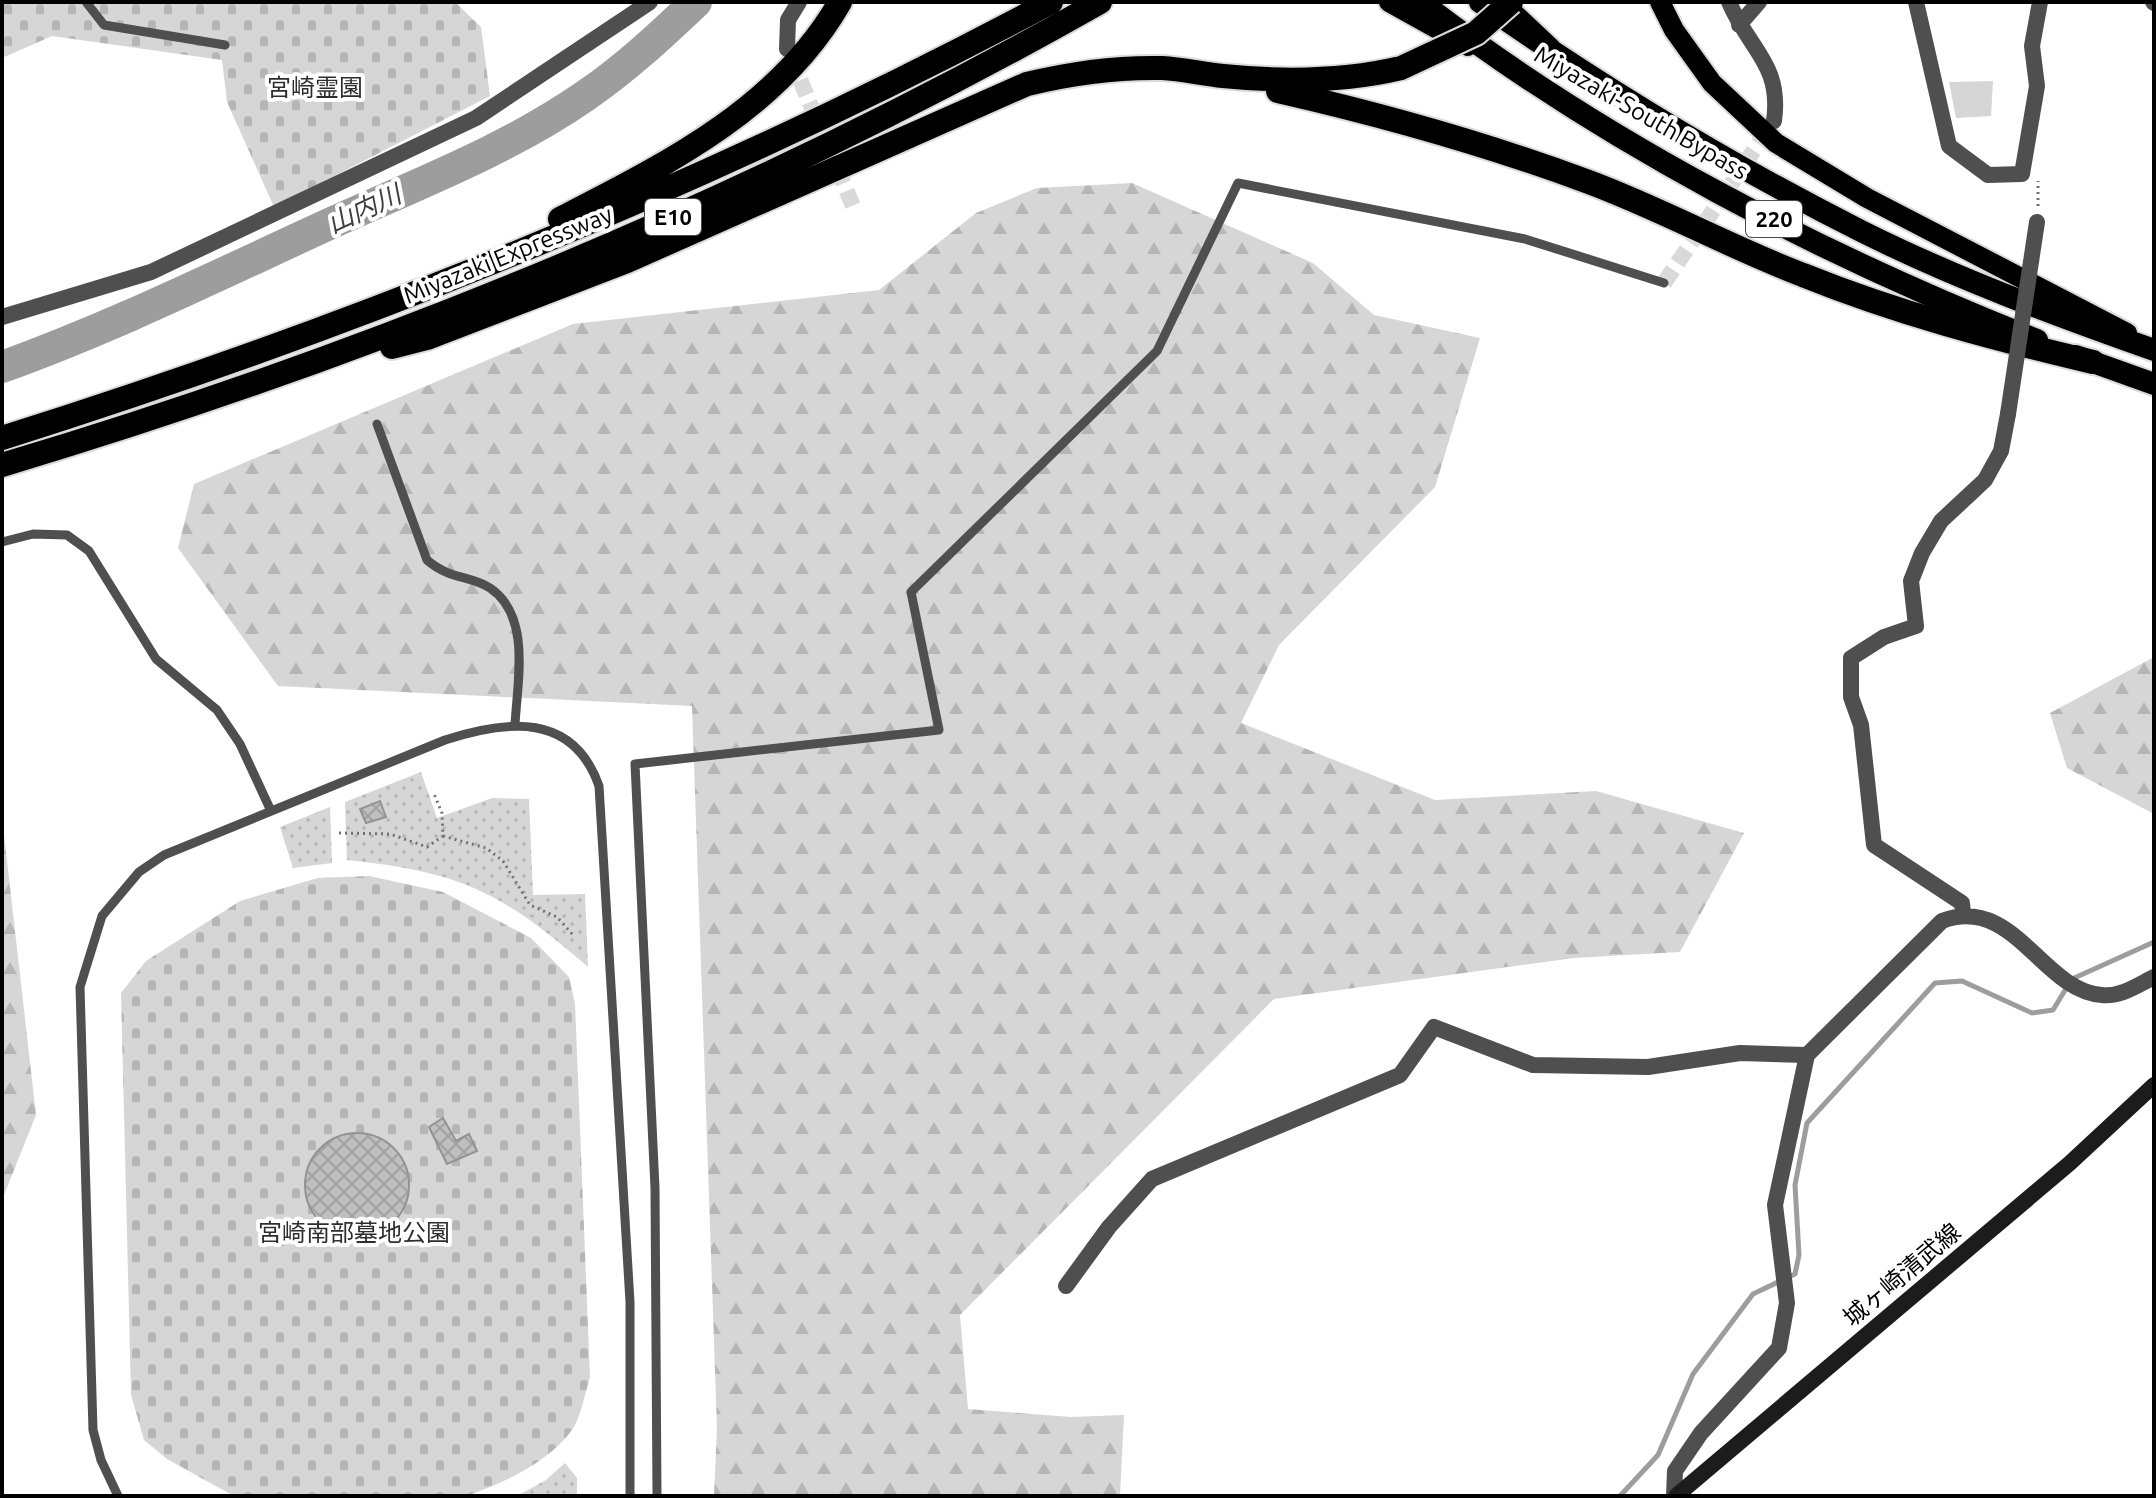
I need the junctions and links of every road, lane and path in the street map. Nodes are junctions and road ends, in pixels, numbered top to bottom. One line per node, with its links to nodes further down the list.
1 (86, 2): 18 (lane)
2 (650, 2): 27 (street)
3 (799, 2): 19 (street)
4 (840, 2): 25 (highway)
5 (1100, 2): 30 (highway, Miyazaki Expressway / E10)
6 (1389, 2): 21 (main road)
7 (1421, 2): 21 (highway, Miyazaki-South Bypass / 220)
8 (1480, 2): 20 (highway, Miyazaki-South Bypass / 220)
9 (1499, 2): 20 (highway)
10 (1511, 2): 22 (highway, bridge)
11 (1660, 2): 28 (main road)
12 (1729, 2): 17 (street)
13 (1759, 2): 17 (street)
14 (1916, 2): 15 (street)
15 (2040, 2)
16 (1043, 5): 25 (highway, Miyazaki Expressway / E10)
17 (1739, 25): 23 (street)
18 (225, 45)
19 (787, 49)
20 (1549, 49): 28 (highway, Miyazaki-South Bypass / 220)
21 (1515, 70): 29 (highway, Miyazaki-South Bypass / 220)
22 (1222, 76): 29 (highway); 30 (highway)
23 (1774, 121)
24 (2037, 222): 41 (street, bridge)
25 (453, 279): 33 (highway, Miyazaki Expressway / E10)
26 (1664, 283): 49 (lane)
27 (2, 317)
28 (2154, 349)
29 (2093, 362): 31 (highway, Miyazaki-South Bypass / 220)
30 (290, 371): 34 (highway, Miyazaki Expressway / E10)
31 (2154, 384)
32 (377, 424): 36 (lane)
33 (2, 438)
34 (2, 465)
35 (2, 542): 38 (lane)
36 (515, 725): 38 (lane); 48 (lane)
37 (434, 794): 40 (path)
38 (271, 811): 47 (lane)
39 (339, 833): 40 (path)
40 (443, 836): 42 (path)
41 (1963, 913): 43 (street); 44 (street)
42 (573, 935)
43 (2154, 977)
44 (1807, 1055): 46 (street); 50 (street)
45 (2154, 1085): 50 (main road, 城ヶ崎清武線)
46 (1066, 1286)
47 (118, 1496)
48 (630, 1496)
49 (657, 1496)
50 (1675, 1496)

